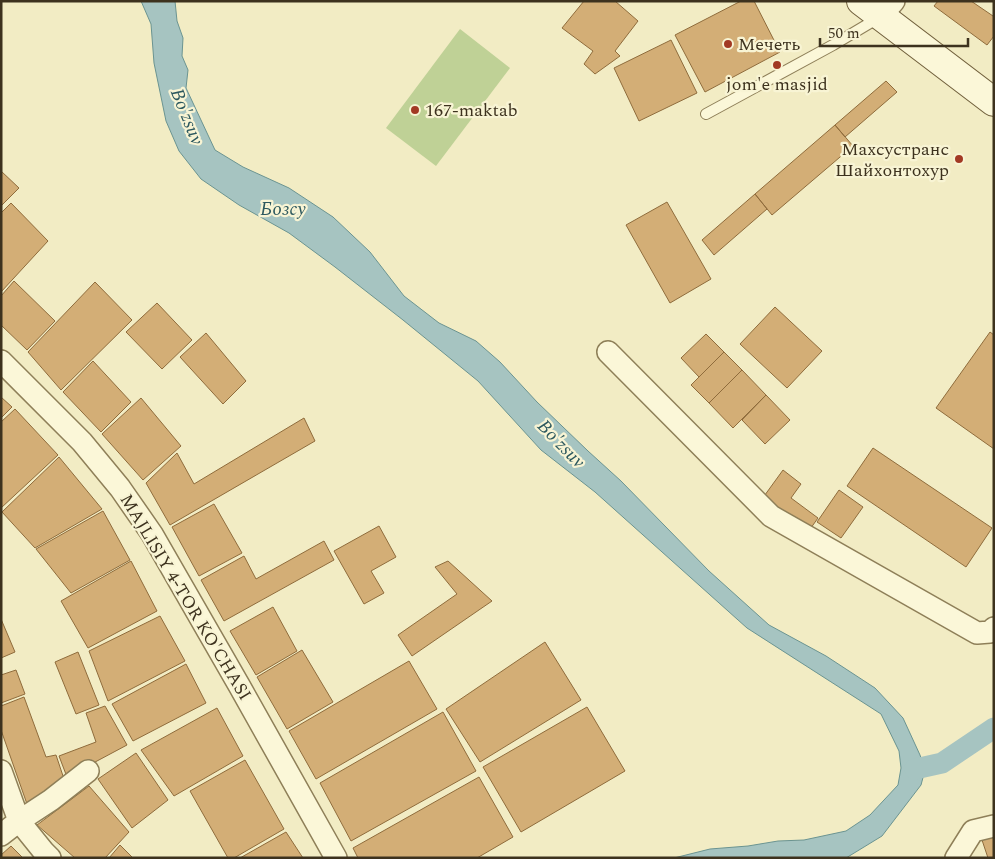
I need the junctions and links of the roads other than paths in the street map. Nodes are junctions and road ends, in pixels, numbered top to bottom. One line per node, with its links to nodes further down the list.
1 (878, 6): 2 (street); 3 (lane)
2 (994, 102)
3 (706, 114)
4 (608, 352): 6 (street)
5 (1, 361): 13 (street, MAJLISIY 4-TOR KO'CHASI)
6 (994, 628)
7 (1, 771): 9 (street)
8 (88, 771): 9 (street)
9 (19, 821): 11 (street); 12 (street)
10 (994, 826): 14 (street)
11 (1, 835)
12 (50, 858)
13 (336, 858)
14 (956, 858)

